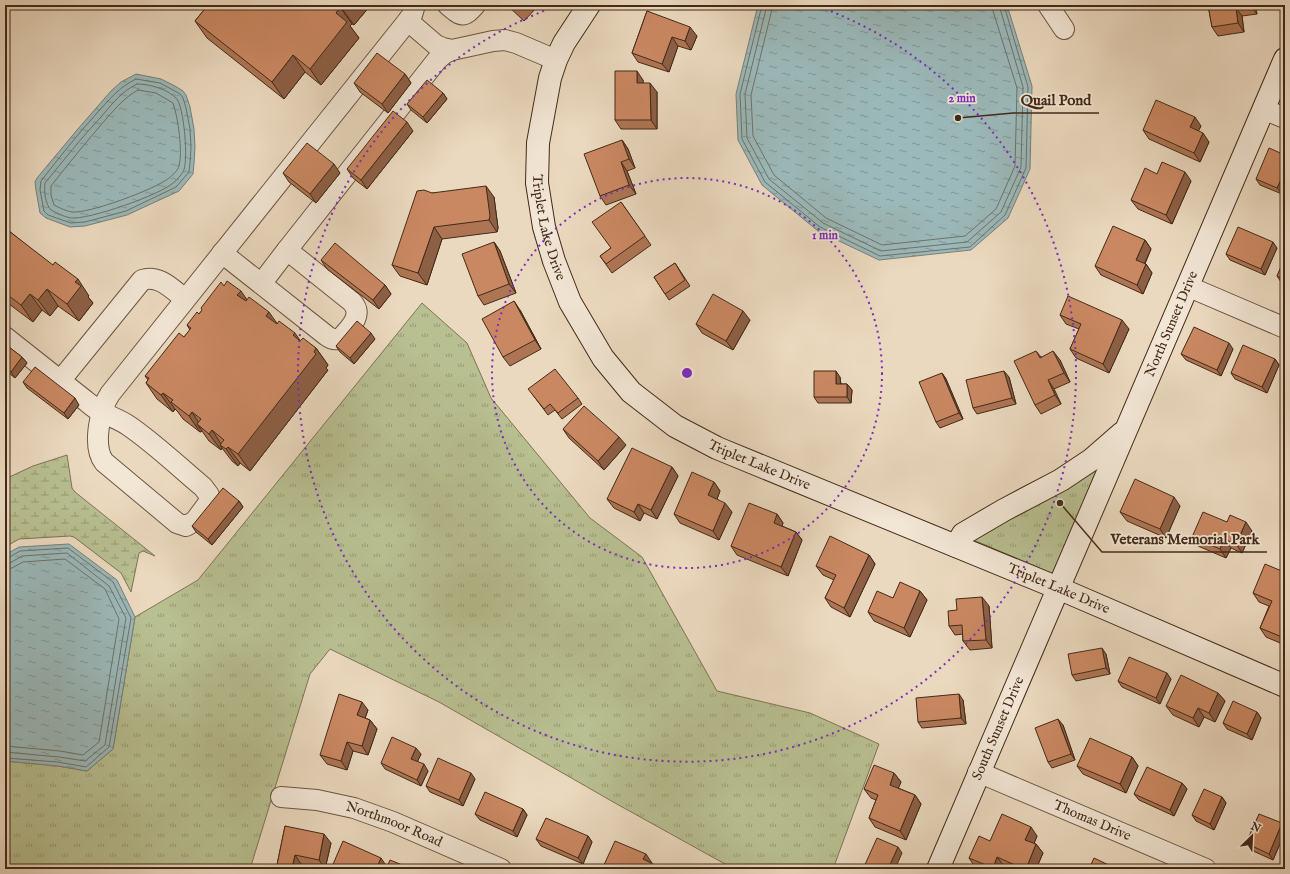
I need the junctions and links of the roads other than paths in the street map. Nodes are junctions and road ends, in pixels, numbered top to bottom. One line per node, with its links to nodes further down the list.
1 (448, 5): 2 (street)
2 (475, 5)
3 (589, 5): 9 (street, Triplet Lake Drive)
4 (1048, 5): 6 (street)
5 (411, 13): 7 (street); 13 (street)
6 (1064, 29)
7 (452, 50): 9 (street); 12 (street)
8 (1285, 59): 10 (street, North Sunset Drive)
9 (556, 60): 22 (street, Triplet Lake Drive)
10 (1263, 109): 11 (street); 15 (street, North Sunset Drive)
11 (1285, 118)
12 (287, 250): 14 (street); 14 (street)
13 (222, 253): 14 (street); 16 (street)
14 (261, 284)
15 (1187, 286): 17 (street); 21 (street, North Sunset Drive)
16 (185, 300): 19 (street); 20 (street)
17 (1285, 328)
18 (5, 337): 19 (street)
19 (60, 381): 20 (street)
20 (101, 412): 20 (street)
21 (1126, 430): 22 (street); 23 (street, North Sunset Drive)
22 (956, 546): 23 (street, Triplet Lake Drive)
23 (1058, 588): 24 (street, Triplet Lake Drive); 25 (street, South Sunset Drive)
24 (1285, 686)
25 (978, 772): 27 (street, Thomas Drive); 29 (street, South Sunset Drive)
26 (281, 797): 28 (street, Northmoor Road)
27 (1185, 865): 30 (street, Thomas Drive)
28 (501, 869)
29 (938, 869)
30 (1206, 869)

